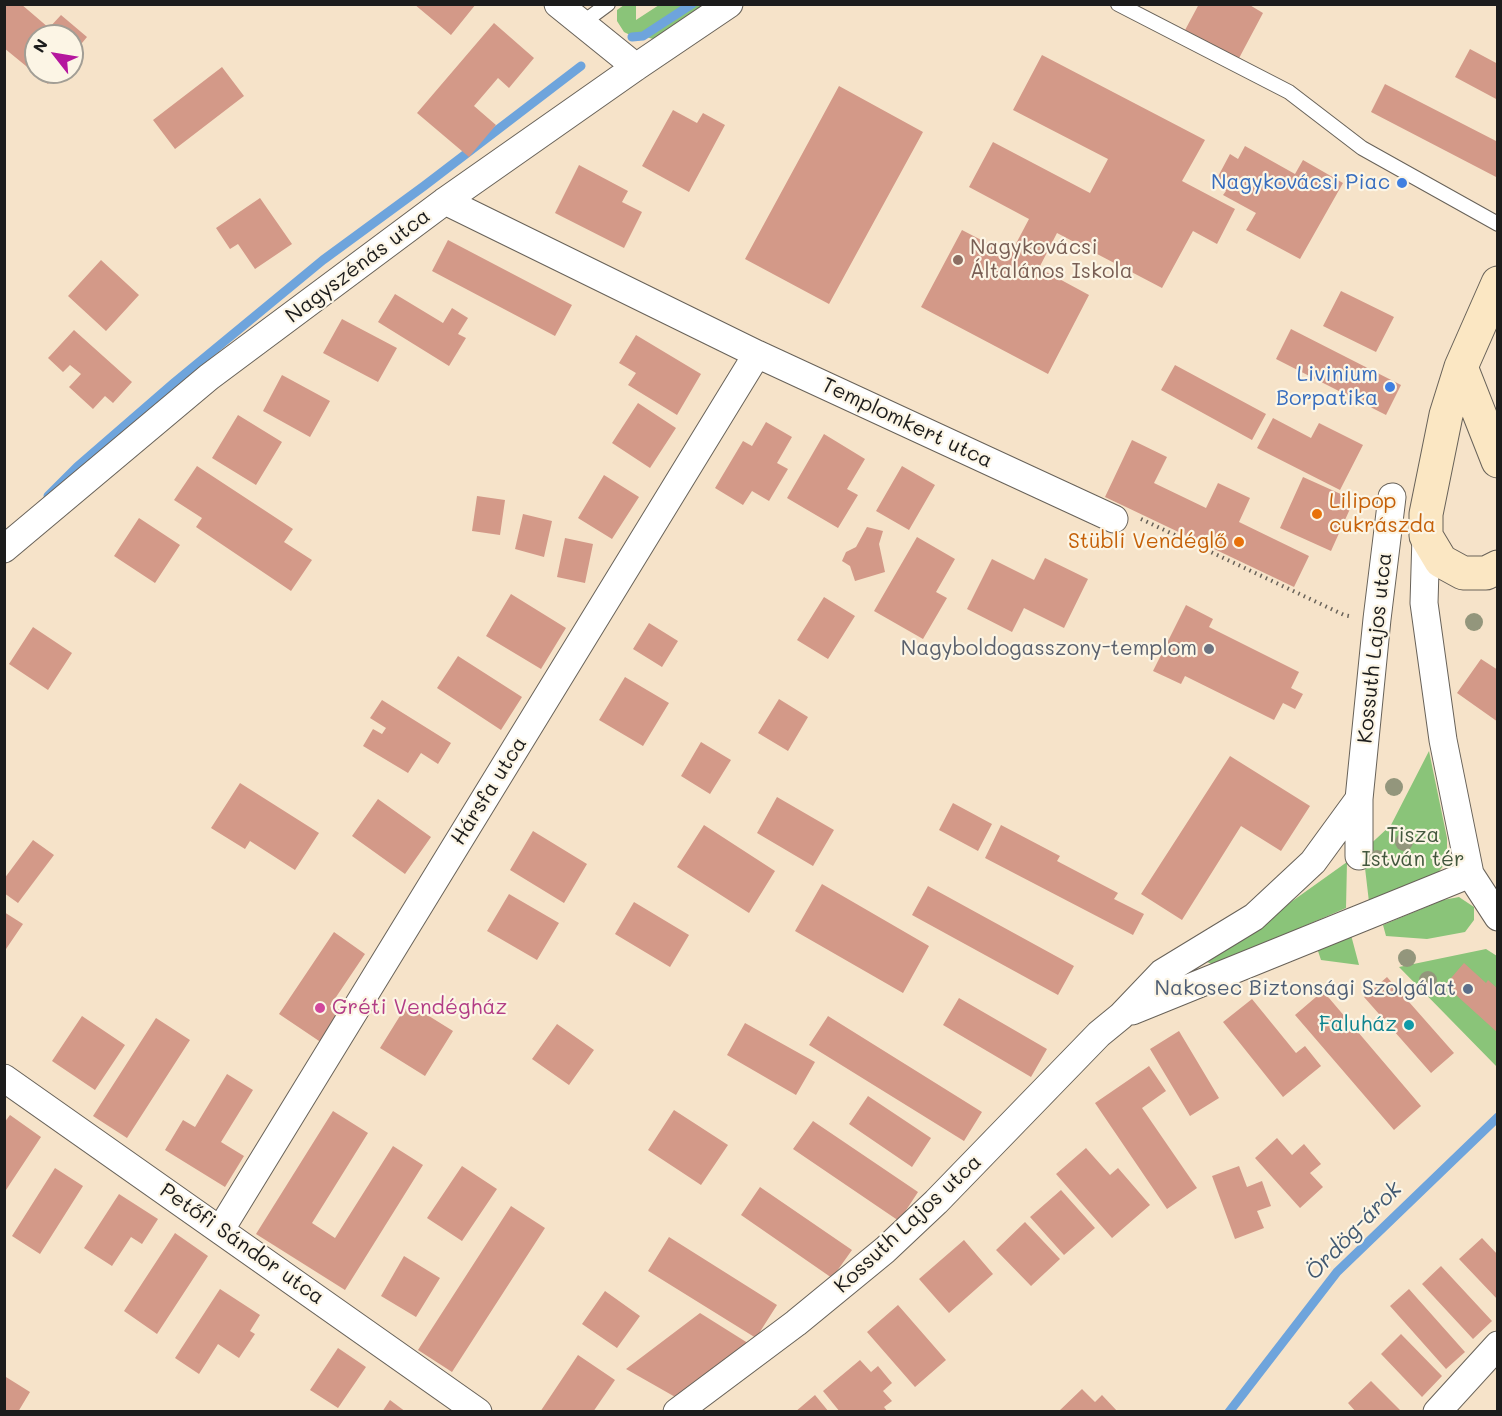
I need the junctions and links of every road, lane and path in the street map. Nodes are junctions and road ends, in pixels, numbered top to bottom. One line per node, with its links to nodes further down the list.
1 (558, 4): 5 (street)
2 (608, 4): 5 (lane)
3 (729, 4): 6 (street, Nagyszénás utca)
4 (1118, 4): 8 (lane)
5 (581, 24): 6 (street)
6 (636, 67): 7 (street, Nagyszénás utca)
7 (445, 201): 10 (street, Templomkert utca); 16 (street, Nagyszénás utca)
8 (1497, 224)
9 (1497, 283): 11 (street)
10 (757, 354): 14 (street, Templomkert utca); 25 (street, Hársfa utca)
11 (1461, 367): 12 (street); 15 (street)
12 (1497, 461)
13 (1392, 497): 18 (street, Kossuth Lajos utca)
14 (1114, 519): 18 (path)
15 (1426, 536): 17 (street); 21 (street)
16 (4, 549)
17 (1497, 567)
18 (1377, 619): 19 (street, Kossuth Lajos utca)
19 (1359, 799): 20 (street, Kossuth Lajos utca); 23 (street, Kossuth Lajos utca)
20 (1359, 856)
21 (1470, 874): 22 (street); 23 (street, Kossuth Lajos utca)
22 (1497, 917)
23 (1121, 1016): 28 (street, Kossuth Lajos utca)
24 (4, 1078): 25 (street, Petőfi Sándor utca)
25 (221, 1228): 27 (street, Petőfi Sándor utca)
26 (1497, 1345): 29 (street)
27 (478, 1412)
28 (677, 1412)
29 (1437, 1412)

